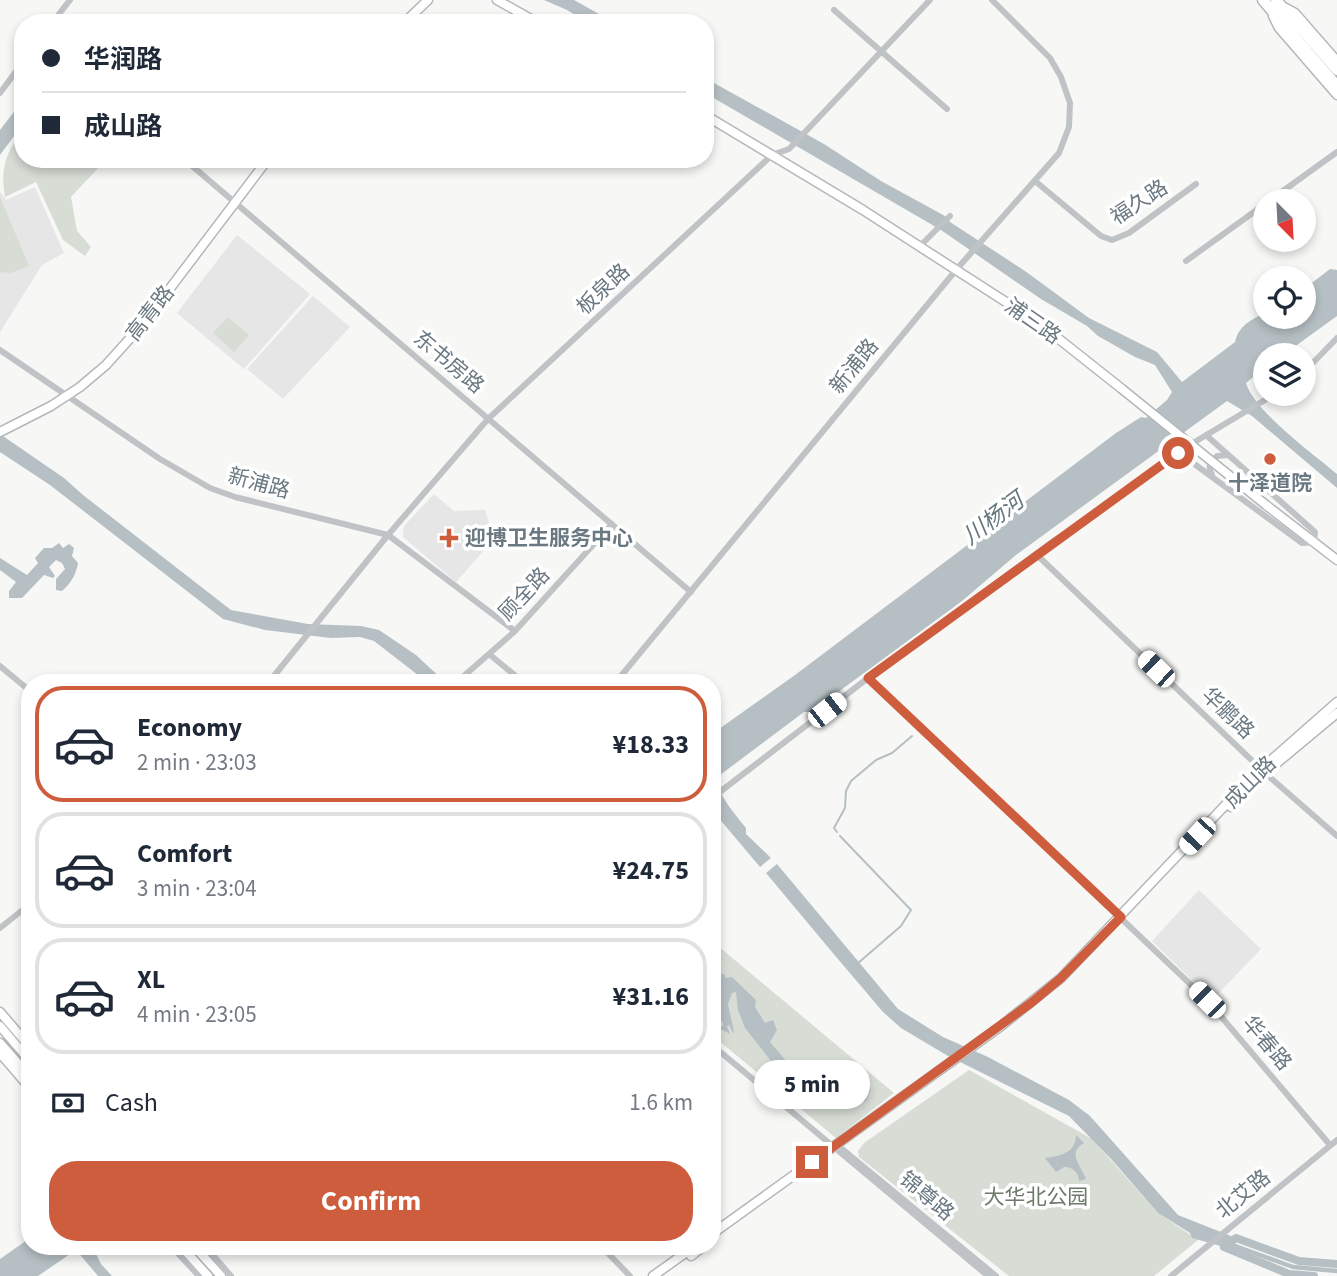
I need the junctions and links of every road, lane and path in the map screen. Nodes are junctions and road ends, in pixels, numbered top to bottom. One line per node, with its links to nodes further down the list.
1 (70, 0): 9 (street)
2 (428, 0): 10 (main road)
3 (497, 0): 11 (main road)
4 (930, 0): 12 (street, 板泉路)
5 (992, 0): 25 (street, 新浦路)
6 (1261, 0): 16 (highway); 18 (main road)
7 (1278, 0): 13 (main road); 14 (highway)
8 (834, 10): 12 (street)
9 (59, 14)
10 (413, 14)
11 (522, 14)
12 (882, 51): 19 (street); 22 (street, 板泉路)
13 (1337, 61)
14 (1337, 69)
15 (14, 74): 17 (street)
16 (1337, 86)
17 (0, 93)
18 (1337, 95)
19 (947, 110)
20 (714, 120): 22 (main road, 浦三路)
21 (1337, 152): 27 (street)
22 (772, 155): 31 (main road, 浦三路); 39 (street, 板泉路)
23 (194, 168): 28 (street, 东书房路)
24 (261, 168): 28 (main road, 高青路)
25 (1035, 181): 26 (street, 福久路); 33 (street, 新浦路)
26 (1196, 184)
27 (1286, 189)
28 (235, 203): 37 (main road, 高青路); 39 (street, 东书房路)
29 (1253, 213): 32 (street)
30 (950, 216): 31 (street)
31 (920, 246): 33 (main road, 浦三路)
32 (1186, 261)
33 (956, 270): 47 (main road, 浦三路, bridge); 50 (street, 新浦路)
34 (1337, 338): 36 (street)
35 (0, 350): 37 (street, 新浦路)
36 (1316, 360)
37 (67, 396): 40 (main road, 高青路); 46 (street, 新浦路)
38 (1254, 406): 41 (street)
39 (488, 419): 45 (street, 东书房路); 46 (street, 板泉路)
40 (1, 432)
41 (1206, 435): 42 (street); 43 (street)
42 (1178, 453): 44 (street); 48 (street)
43 (1229, 456): 44 (street); 47 (street)
44 (1213, 476): 47 (street)
45 (612, 524): 50 (street, 东书房路); 51 (street, 顾全路)
46 (388, 535): 51 (street, 新浦路); 54 (street, 板泉路)
47 (1314, 542): 49 (main road, 浦三路)
48 (1036, 554): 58 (street); 62 (street, 华鹏路)
49 (1337, 560)
50 (691, 592): 57 (street, 新浦路)
51 (515, 631): 52 (street, 顾全路)
52 (489, 654): 55 (street, 顾全路); 56 (street)
53 (1, 668): 59 (street)
54 (276, 674)
55 (466, 674)
56 (513, 674)
57 (623, 674)
58 (868, 678): 63 (street); 66 (street, 华春路)
59 (21, 684)
60 (1337, 702): 62 (main road, 成山路)
61 (1337, 713): 62 (main road, 成山路)
62 (1263, 771): 64 (street, 华鹏路); 66 (main road, 成山路)
63 (721, 791)
64 (1337, 836)
65 (21, 911): 67 (street)
66 (1123, 919): 78 (street, 华春路); 79 (main road, 成山路)
67 (0, 928)
68 (0, 1012): 70 (main road)
69 (0, 1026): 72 (main road)
70 (21, 1036)
71 (0, 1043): 75 (main road)
72 (21, 1050)
73 (721, 1052): 79 (street, 锦尊路)
74 (0, 1053): 76 (main road)
75 (21, 1067)
76 (21, 1078)
77 (1337, 1140): 78 (street, 北艾路)
78 (1331, 1145): 98 (street, 北艾路)
79 (838, 1148): 80 (main road, 成山路); 81 (main road, 成山路); 96 (street, 锦尊路); 97 (street, 锦尊路)
80 (721, 1228)
81 (721, 1233)
82 (179, 1255): 89 (street)
83 (189, 1255): 90 (main road)
84 (202, 1255): 91 (main road)
85 (212, 1255): 92 (street)
86 (609, 1255): 93 (street)
87 (682, 1255): 94 (main road)
88 (692, 1255): 95 (main road)
89 (199, 1276)
90 (208, 1276)
91 (220, 1276)
92 (230, 1276)
93 (629, 1276)
94 (653, 1276)
95 (663, 1276)
96 (988, 1276)
97 (996, 1276)
98 (1171, 1276)

